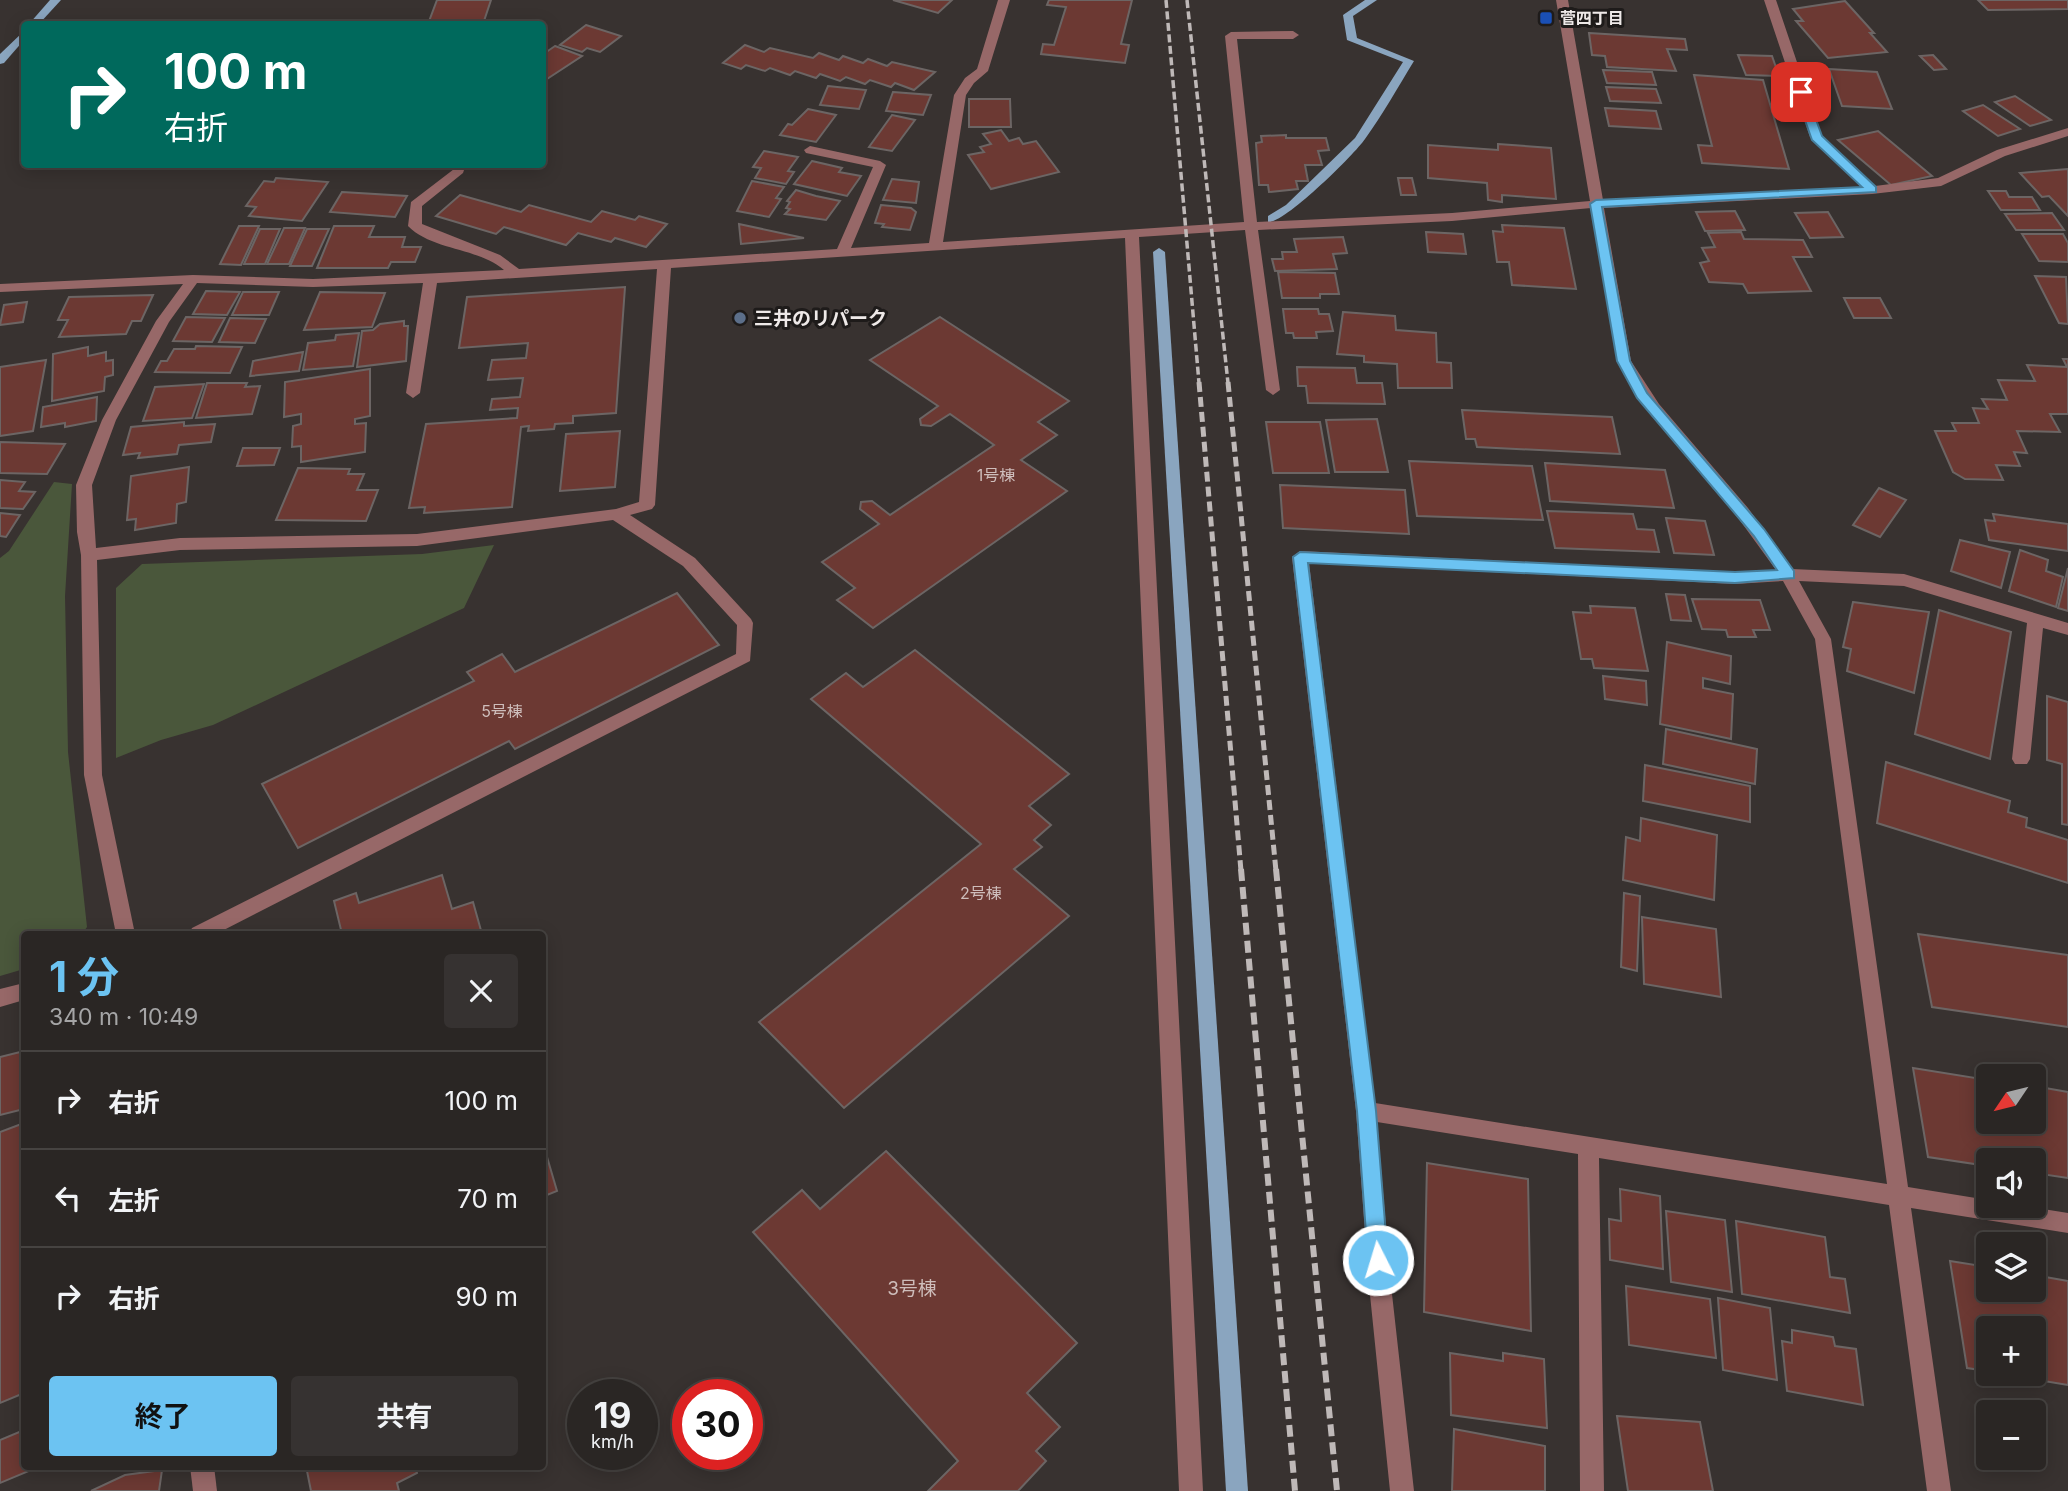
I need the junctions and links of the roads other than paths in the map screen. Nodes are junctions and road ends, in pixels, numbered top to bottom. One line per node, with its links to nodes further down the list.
1 (1004, 0): 12 (street)
2 (1562, 0): 9 (street)
3 (1770, 0): 8 (street)
4 (1293, 35): 10 (street)
5 (2068, 132): 8 (street)
6 (810, 150): 13 (street)
7 (458, 170): 15 (street)
8 (1872, 190): 9 (street)
9 (1596, 204): 10 (street); 23 (street)
10 (1251, 226): 11 (street); 19 (street)
11 (1132, 236): 12 (street); 37 (street)
12 (935, 247): 13 (street)
13 (842, 251): 14 (street)
14 (664, 265): 15 (street); 21 (street)
15 (516, 275): 17 (street)
16 (193, 279): 17 (street); 18 (street); 22 (street)
17 (431, 279): 20 (street)
18 (0, 288)
19 (1273, 390)
20 (413, 393)
21 (616, 514): 22 (street); 28 (street)
22 (89, 555): 27 (street)
23 (1788, 575): 24 (street); 31 (street); 33 (street)
24 (2036, 620): 25 (street); 26 (street)
25 (2068, 629)
26 (2021, 759)
27 (124, 931)
28 (205, 931)
29 (21, 993): 30 (street)
30 (0, 998)
31 (1366, 1111): 32 (street); 38 (street)
32 (1588, 1147): 33 (street); 39 (street)
33 (1897, 1196): 34 (street); 40 (street)
34 (2068, 1223)
35 (202, 1470): 36 (street)
36 (205, 1491)
37 (1191, 1491)
38 (1402, 1491)
39 (1592, 1491)
40 (1939, 1491)

